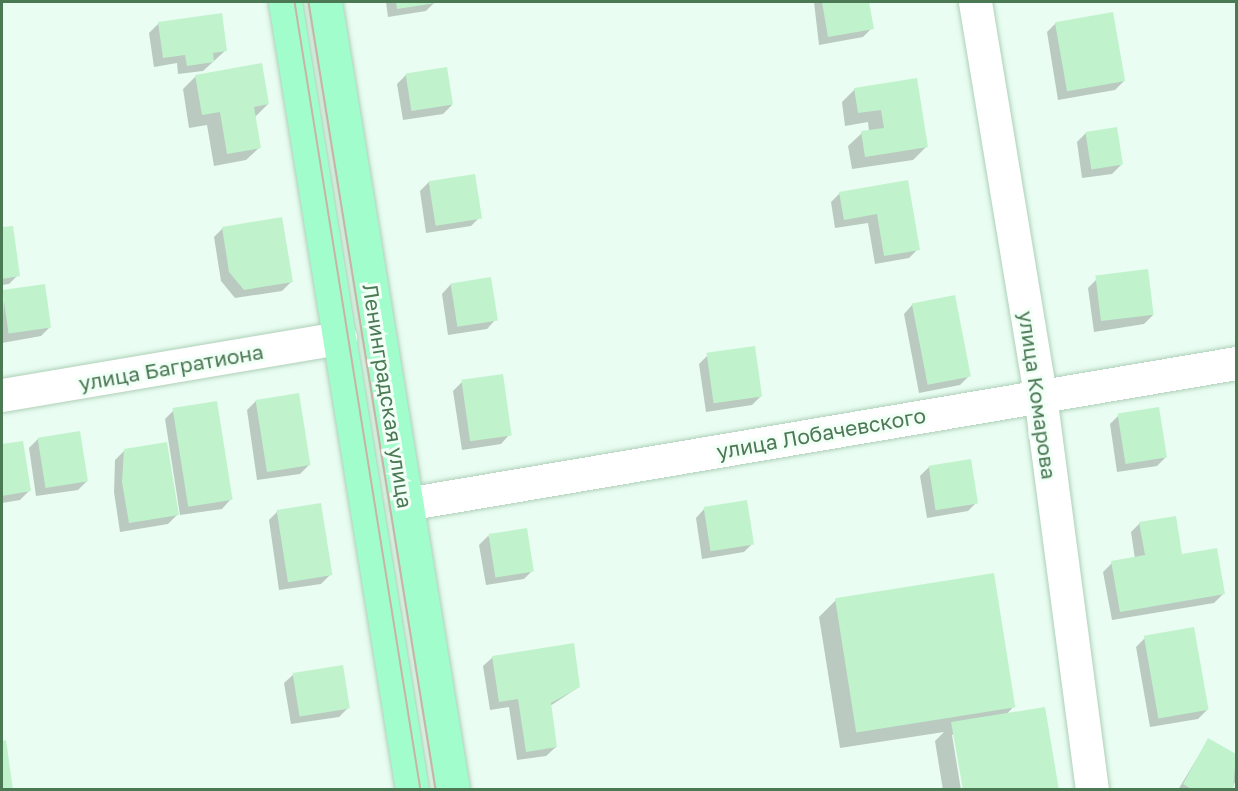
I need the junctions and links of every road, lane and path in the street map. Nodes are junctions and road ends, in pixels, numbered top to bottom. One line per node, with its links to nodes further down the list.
1 (285, 2): 4 (main road, Ленинградская улица)
2 (325, 2): 8 (main road, Ленинградская улица)
3 (975, 2): 7 (street, улица Комарова)
4 (340, 338): 6 (street, улица Багратиона); 9 (main road, Ленинградская улица)
5 (1236, 363): 7 (street, улица Лобачевского)
6 (2, 395)
7 (1040, 395): 8 (street, улица Лобачевского); 11 (street, улица Комарова)
8 (406, 504): 10 (main road, Ленинградская улица)
9 (412, 789)
10 (453, 789)
11 (1092, 789)

